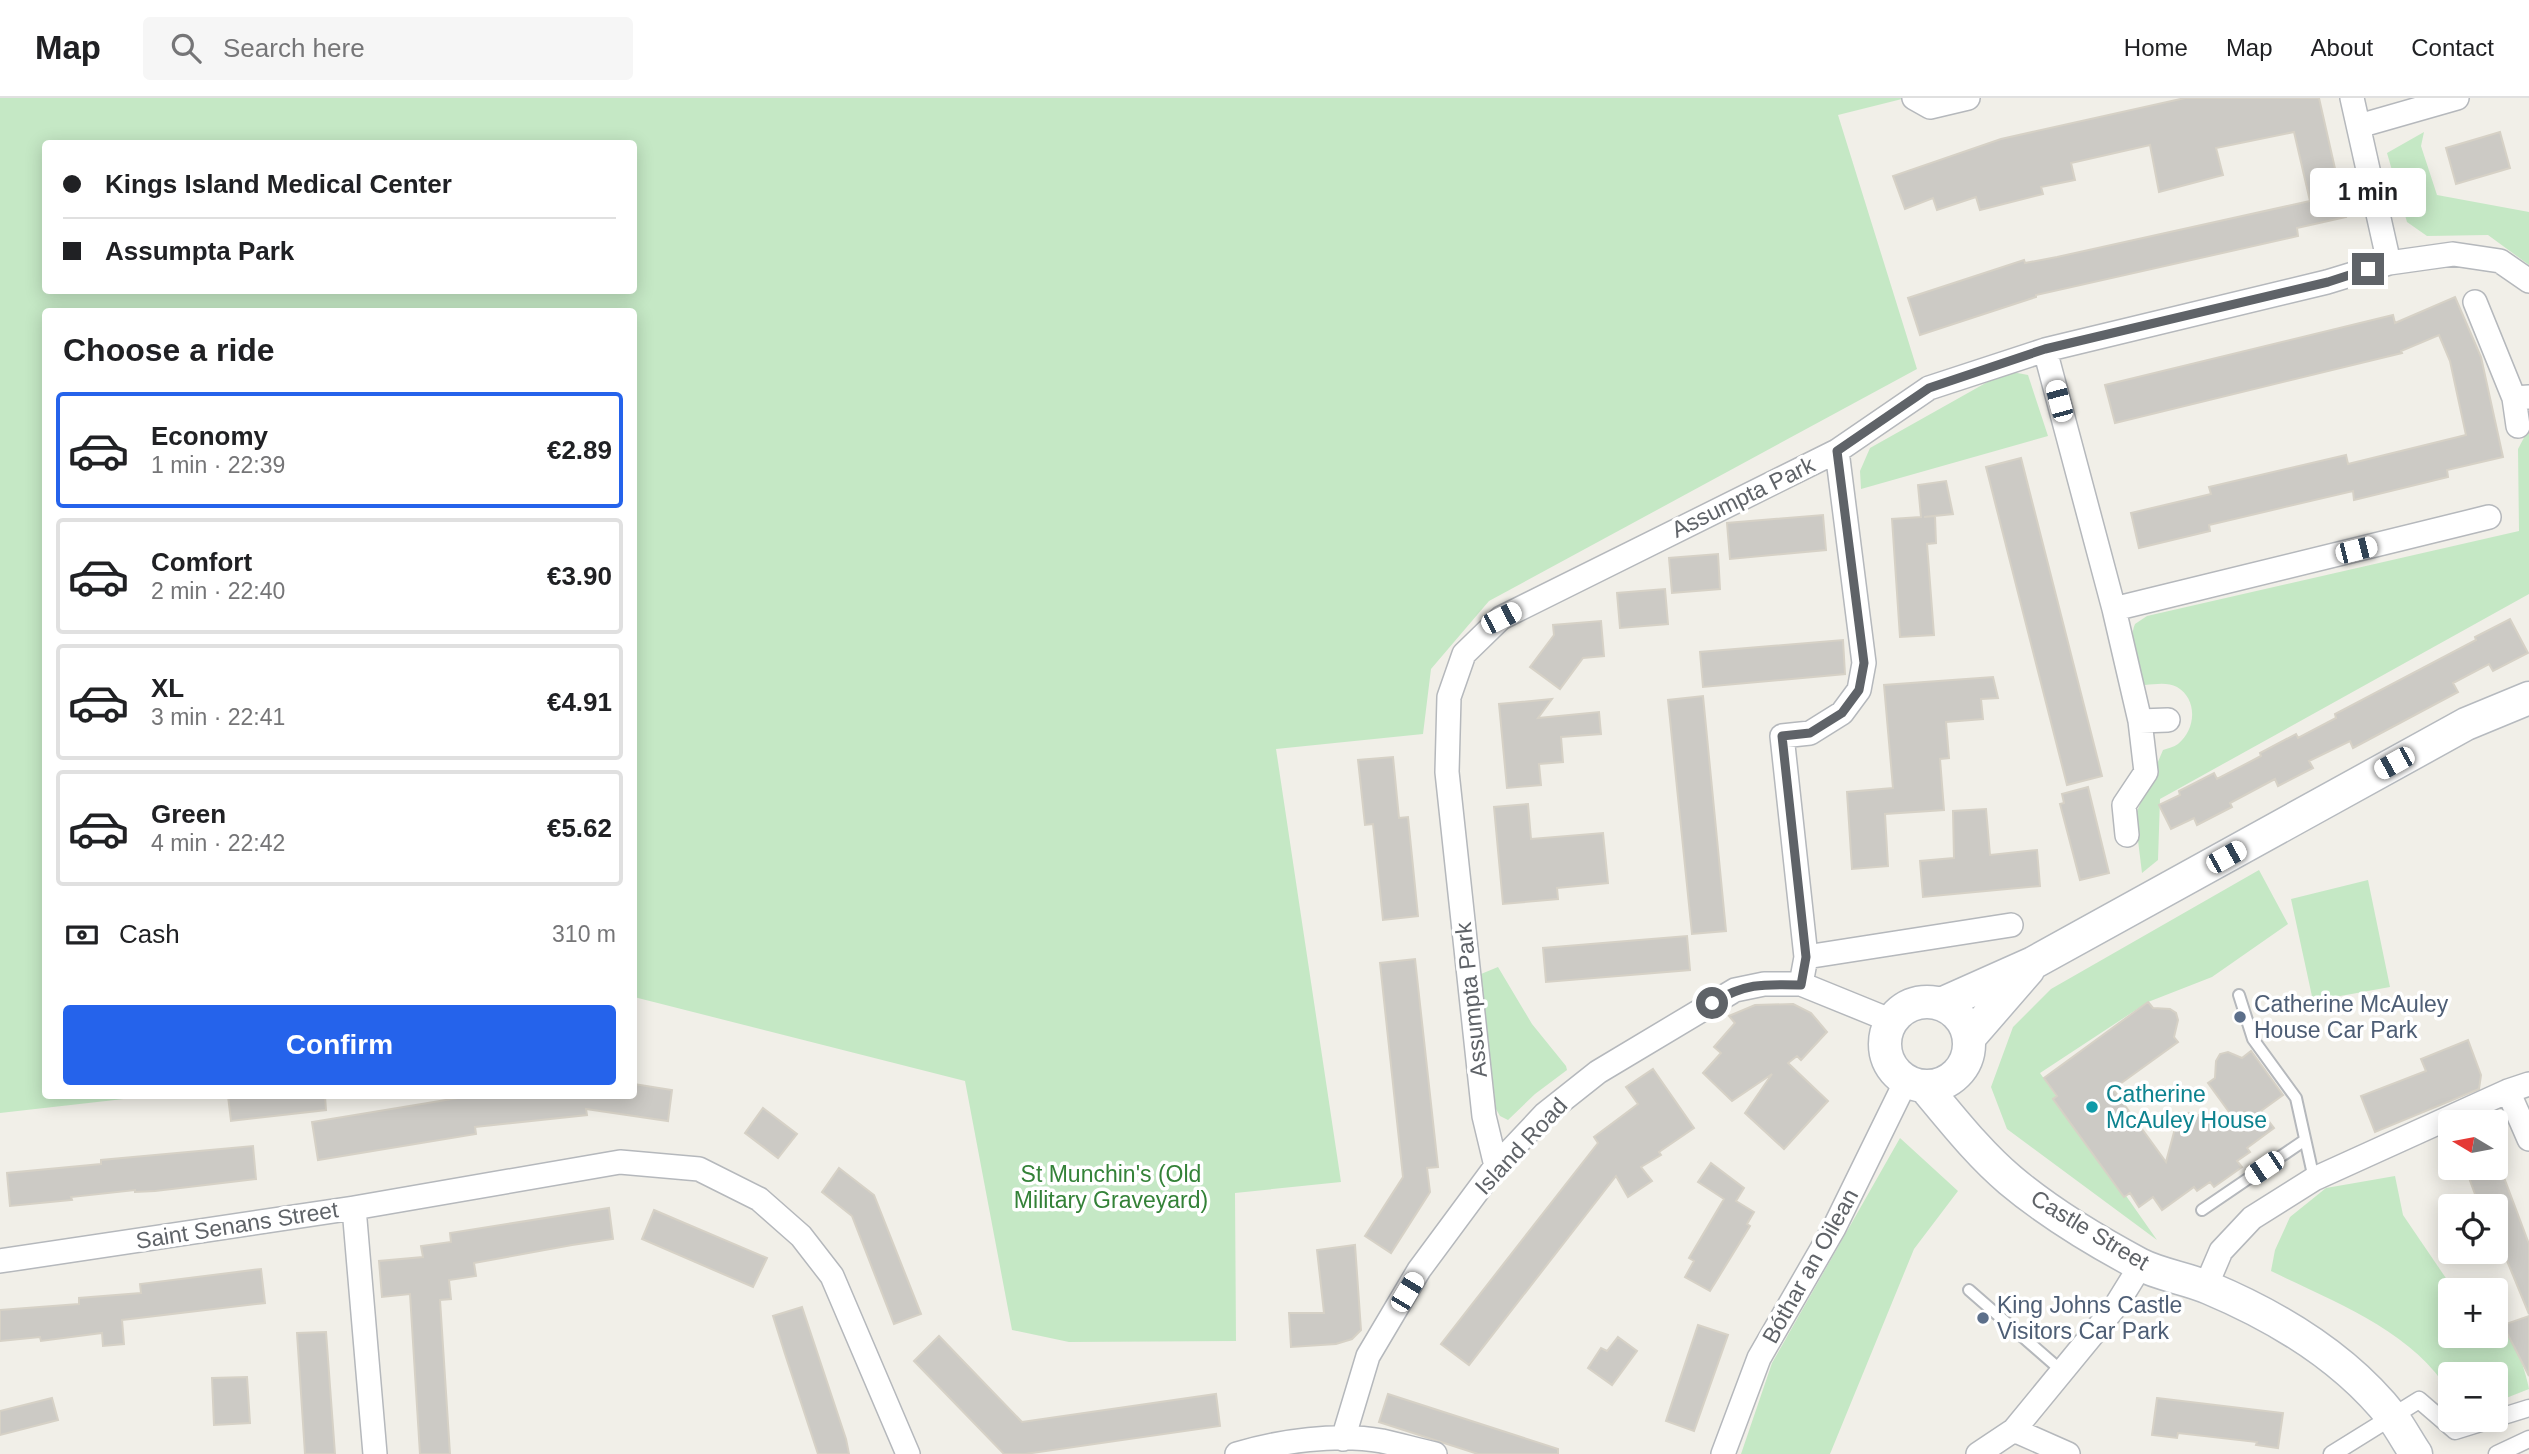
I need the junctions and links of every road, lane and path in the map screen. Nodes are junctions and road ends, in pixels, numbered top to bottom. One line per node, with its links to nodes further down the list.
1 (1914, 98): 2 (street)
2 (1968, 98)
3 (2352, 98): 5 (street)
4 (2457, 98): 5 (street)
5 (2359, 126): 6 (street)
6 (2389, 263): 7 (street, Assumpta Park); 9 (street, Assumpta Park)
7 (2529, 281)
8 (2475, 302): 10 (street)
9 (2045, 349): 12 (street, Assumpta Park); 14 (street)
10 (2522, 398): 11 (street)
11 (2518, 426)
12 (1837, 451): 20 (street); 33 (street, Assumpta Park)
13 (2489, 517): 14 (street)
14 (2114, 609): 17 (street)
15 (2529, 698): 21 (main road)
16 (2168, 720): 17 (street)
17 (2140, 721): 18 (street)
18 (2127, 835)
19 (2011, 925): 20 (street)
20 (1806, 957): 22 (street)
21 (2033, 963): 24 (main road); 26 (main road)
22 (1801, 985): 25 (street, Island Road); 33 (street, Island Road)
23 (2239, 995): 32 (lane)
24 (1941, 1004): 25 (main road); 26 (main road)
25 (1892, 1021): 28 (main road)
26 (1969, 1038): 27 (main road)
27 (1962, 1069): 28 (main road); 31 (main road)
28 (1915, 1083): 31 (main road, Castle Street); 51 (street, Bóthar an Oilean)
29 (2519, 1087): 30 (street); 34 (street)
30 (2529, 1139)
31 (1971, 1140): 38 (main road, Castle Street)
32 (2305, 1140): 34 (lane); 36 (lane)
33 (1496, 1166): 45 (street, Island Road)
34 (2314, 1179): 39 (street)
35 (354, 1208): 37 (street, Saint Senans Street); 47 (street, Saint Senans Street); 48 (street)
36 (2202, 1210)
37 (0, 1261)
38 (2141, 1265): 39 (main road, Castle Street); 41 (street)
39 (2206, 1286): 43 (main road, Castle Street)
40 (1969, 1290): 41 (lane)
41 (2063, 1372): 44 (street)
42 (2529, 1408): 43 (street)
43 (2393, 1418): 54 (street); 55 (main road, Castle Street)
44 (2014, 1430): 52 (street); 53 (street)
45 (1343, 1439): 49 (street); 50 (street)
46 (2529, 1439): 56 (street)
47 (375, 1454)
48 (908, 1454)
49 (1237, 1454)
50 (1435, 1454)
51 (1723, 1454)
52 (1978, 1454)
53 (2068, 1454)
54 (2332, 1454)
55 (2416, 1454)
56 (2497, 1454)

